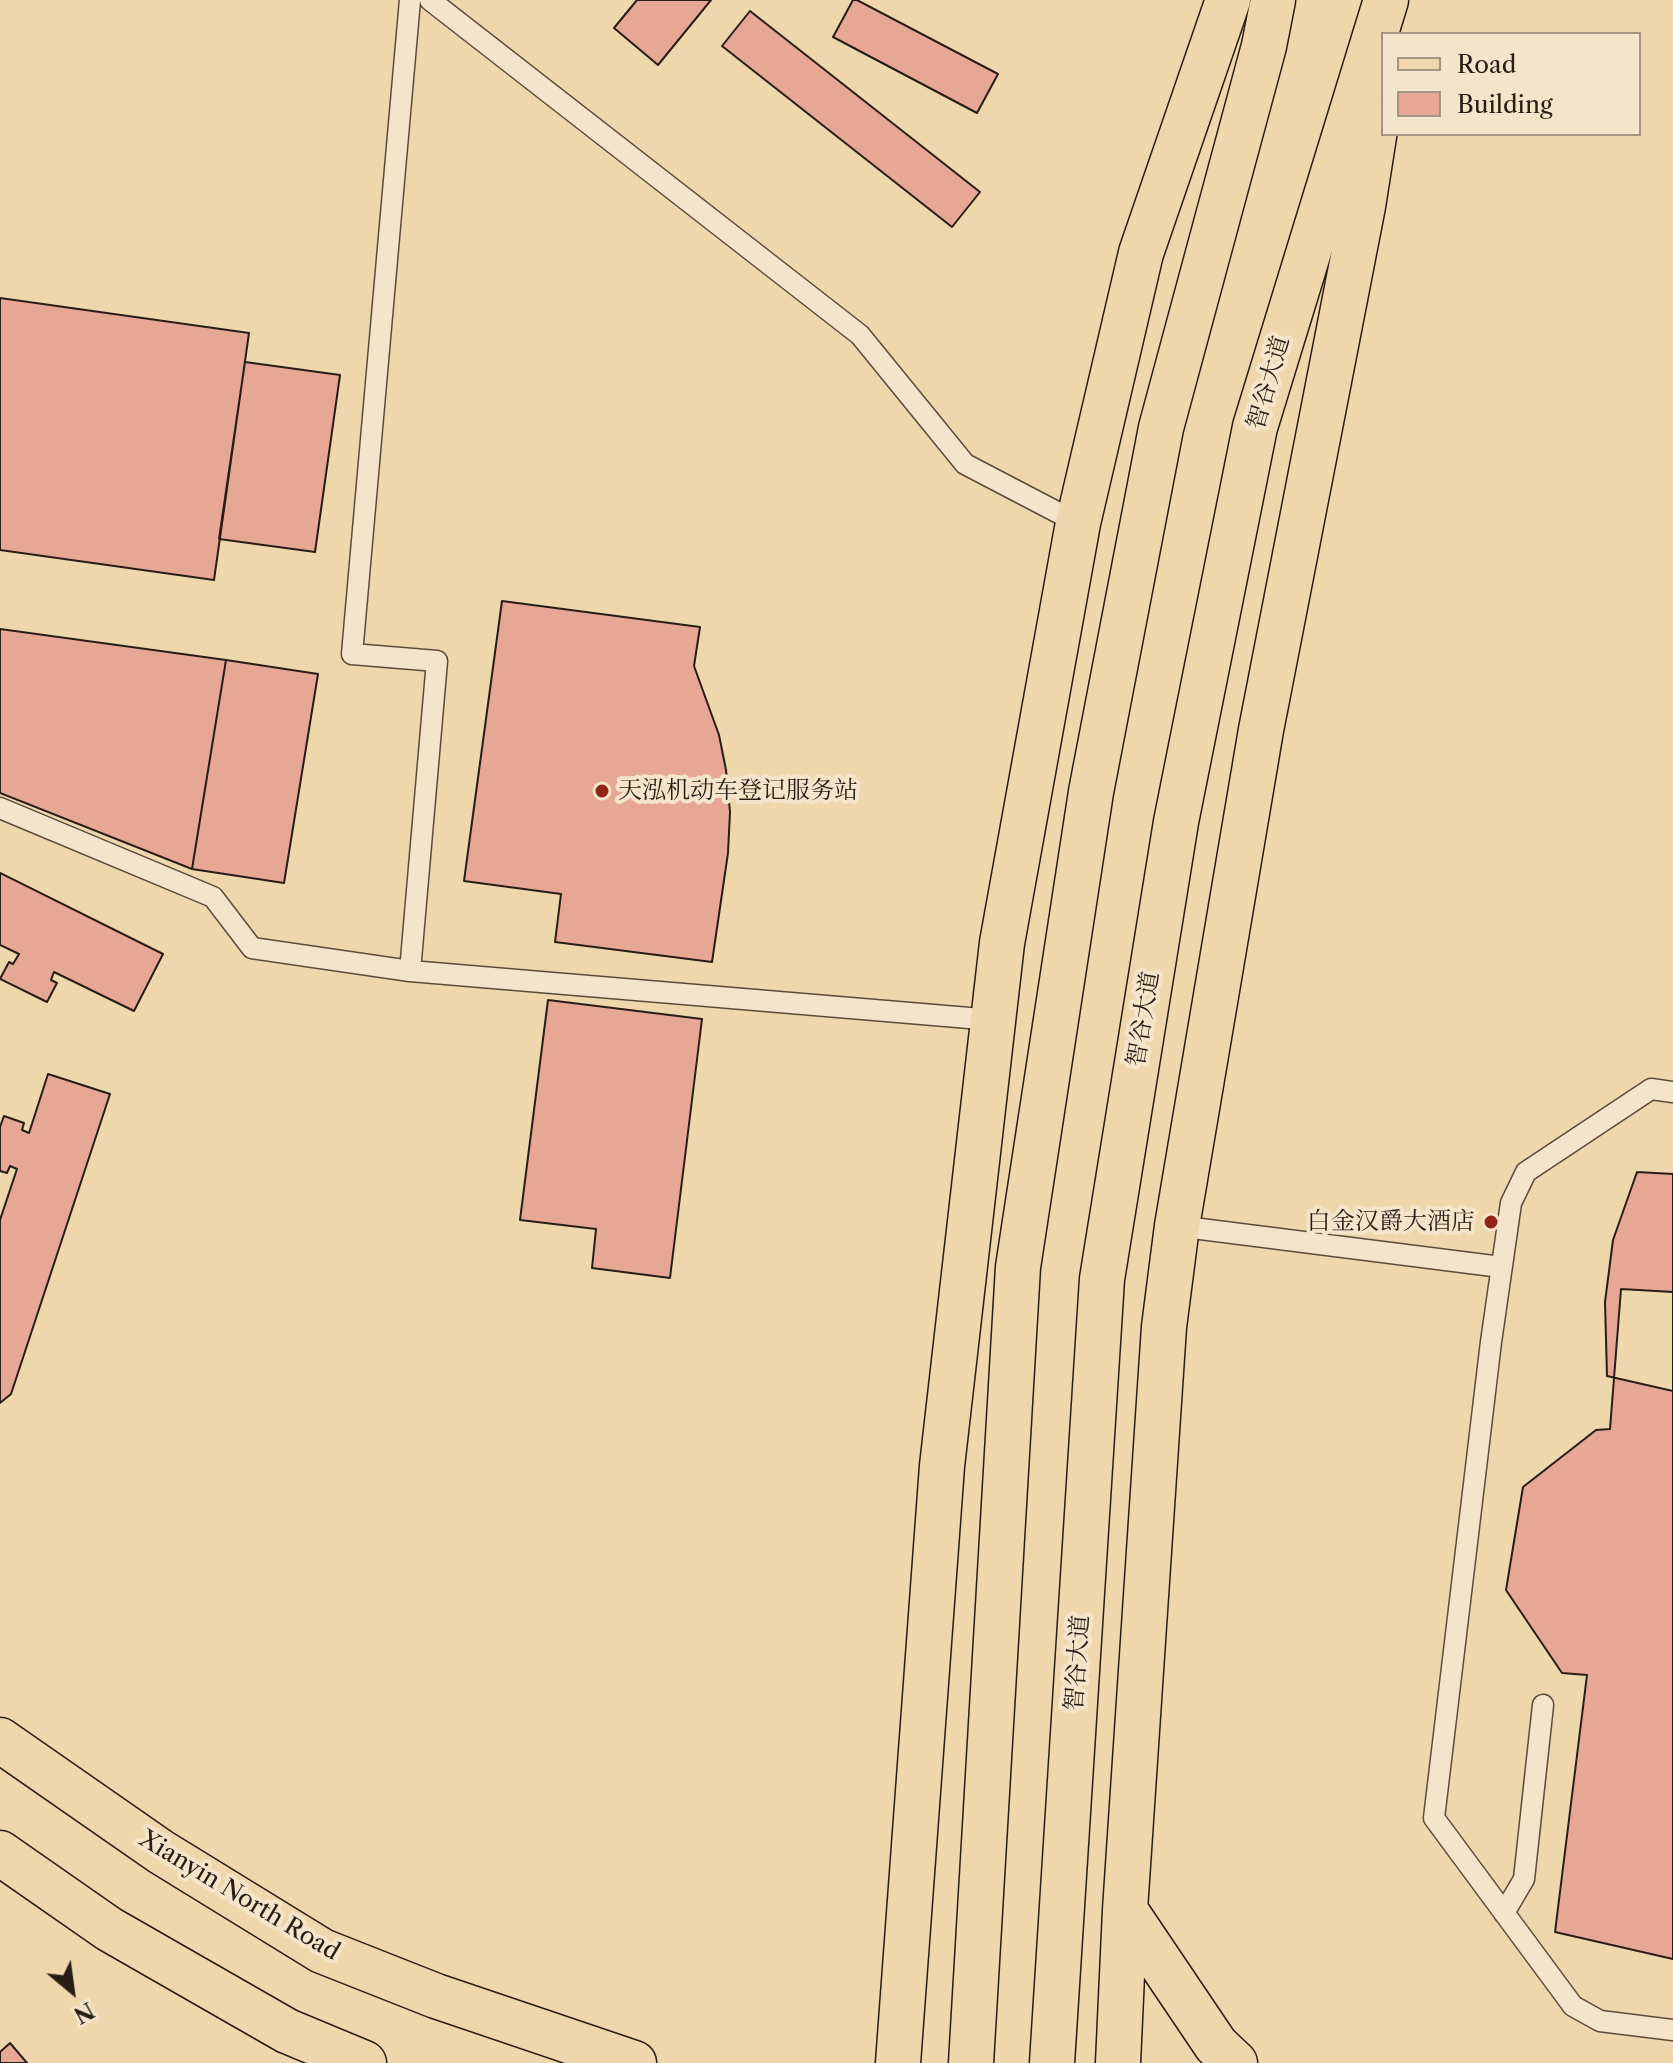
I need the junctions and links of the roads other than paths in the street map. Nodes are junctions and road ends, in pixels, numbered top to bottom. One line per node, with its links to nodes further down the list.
1 (410, 0): 13 (lane)
2 (430, 0): 11 (lane)
3 (1228, 0): 11 (main road)
4 (1244, 0): 9 (main road)
5 (1273, 0): 9 (main road)
6 (1386, 0): 28 (main road, 智谷大道)
7 (1395, 0): 8 (main road)
8 (1390, 32)
9 (1264, 46): 27 (main road)
10 (1381, 92): 16 (main road)
11 (1078, 523): 14 (main road)
12 (0, 808): 13 (lane)
13 (410, 971): 14 (lane)
14 (993, 1020): 26 (main road)
15 (1673, 1092): 17 (lane)
16 (1177, 1226): 17 (lane); 21 (main road)
17 (1501, 1267): 22 (lane)
18 (1543, 1705): 22 (lane)
19 (0, 1740): 25 (main road, Xianyin North Road)
20 (0, 1853): 24 (main road)
21 (1125, 1910): 29 (main road); 30 (main road)
22 (1504, 1913): 23 (lane)
23 (1673, 2030)
24 (364, 2063)
25 (634, 2063)
26 (898, 2063)
27 (971, 2063)
28 (1052, 2063)
29 (1118, 2063)
30 (1235, 2063)

